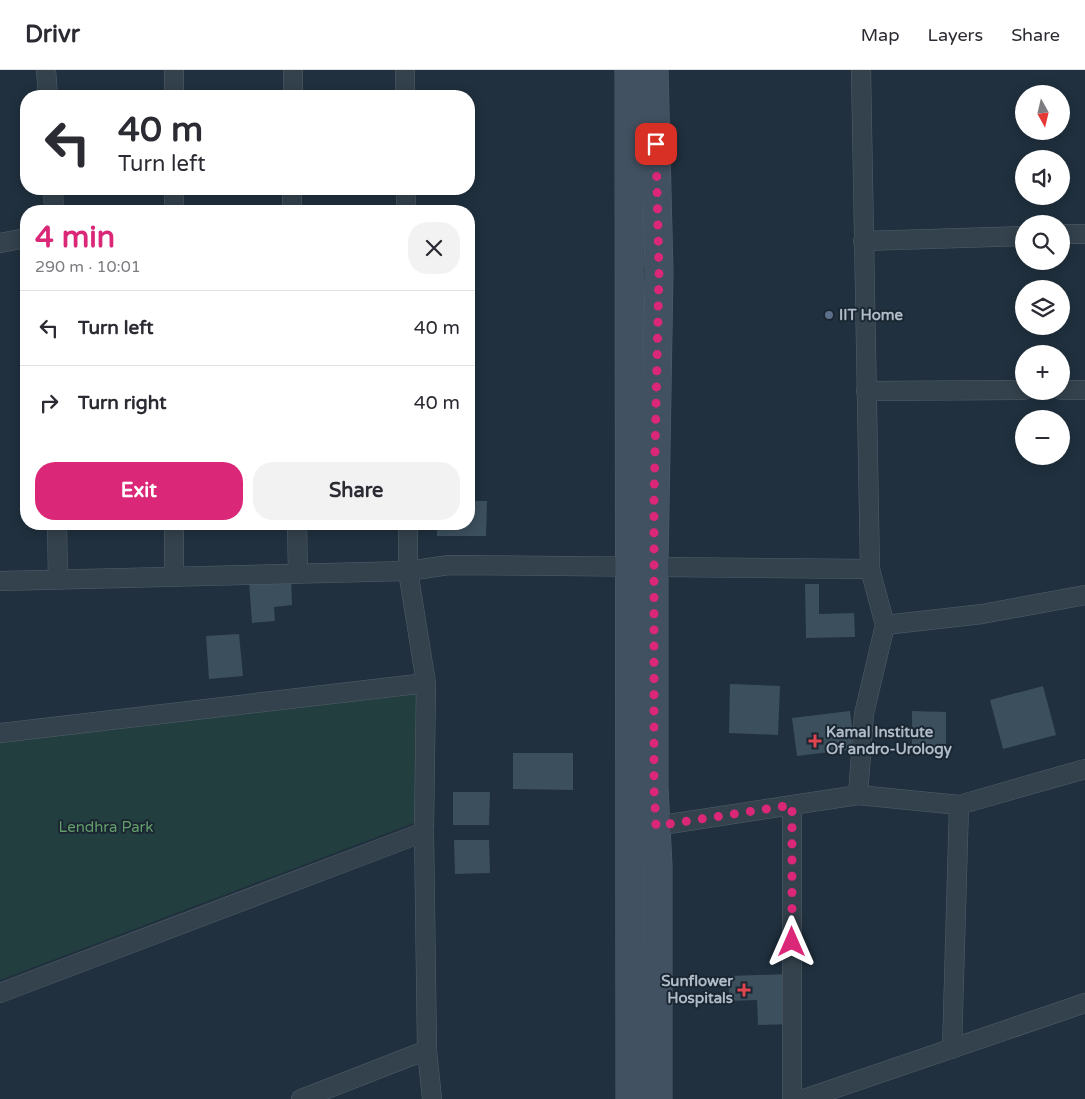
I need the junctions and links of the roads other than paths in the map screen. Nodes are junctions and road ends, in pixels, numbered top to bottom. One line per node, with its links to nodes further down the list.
1 (46, 70): 8 (street)
2 (174, 70): 9 (street)
3 (293, 70): 10 (street)
4 (405, 70): 11 (street)
5 (629, 70): 26 (main road)
6 (654, 70): 26 (main road)
7 (861, 70): 16 (street)
8 (48, 90)
9 (174, 90)
10 (293, 90)
11 (406, 90)
12 (1070, 234): 13 (street)
13 (1085, 234)
14 (1015, 236): 16 (street)
15 (20, 239): 17 (street)
16 (863, 241): 21 (street)
17 (0, 243)
18 (1015, 390): 21 (street)
19 (1070, 390): 20 (street)
20 (1085, 390)
21 (866, 391): 27 (street)
22 (57, 530): 31 (street)
23 (174, 530): 30 (street)
24 (297, 530): 29 (street)
25 (408, 530): 28 (street)
26 (642, 566): 27 (street); 28 (street); 41 (main road); 49 (main road)
27 (870, 569): 34 (street)
28 (408, 571): 29 (street); 35 (street)
29 (298, 574): 30 (street)
30 (174, 577): 31 (street)
31 (58, 579): 32 (street)
32 (0, 581)
33 (1085, 595): 34 (street)
34 (885, 625): 38 (street)
35 (426, 682): 36 (street); 42 (street)
36 (0, 733)
37 (1085, 769): 40 (street)
38 (858, 795): 39 (street); 40 (street)
39 (792, 805): 41 (street); 51 (street)
40 (959, 805): 45 (street)
41 (656, 826): 50 (main road)
42 (424, 832): 43 (street); 46 (street)
43 (0, 994)
44 (1085, 1003): 45 (street)
45 (952, 1049): 52 (street)
46 (427, 1050): 47 (street); 48 (street)
47 (301, 1099)
48 (432, 1099)
49 (630, 1099)
50 (658, 1099)
51 (792, 1099)
52 (804, 1099)

